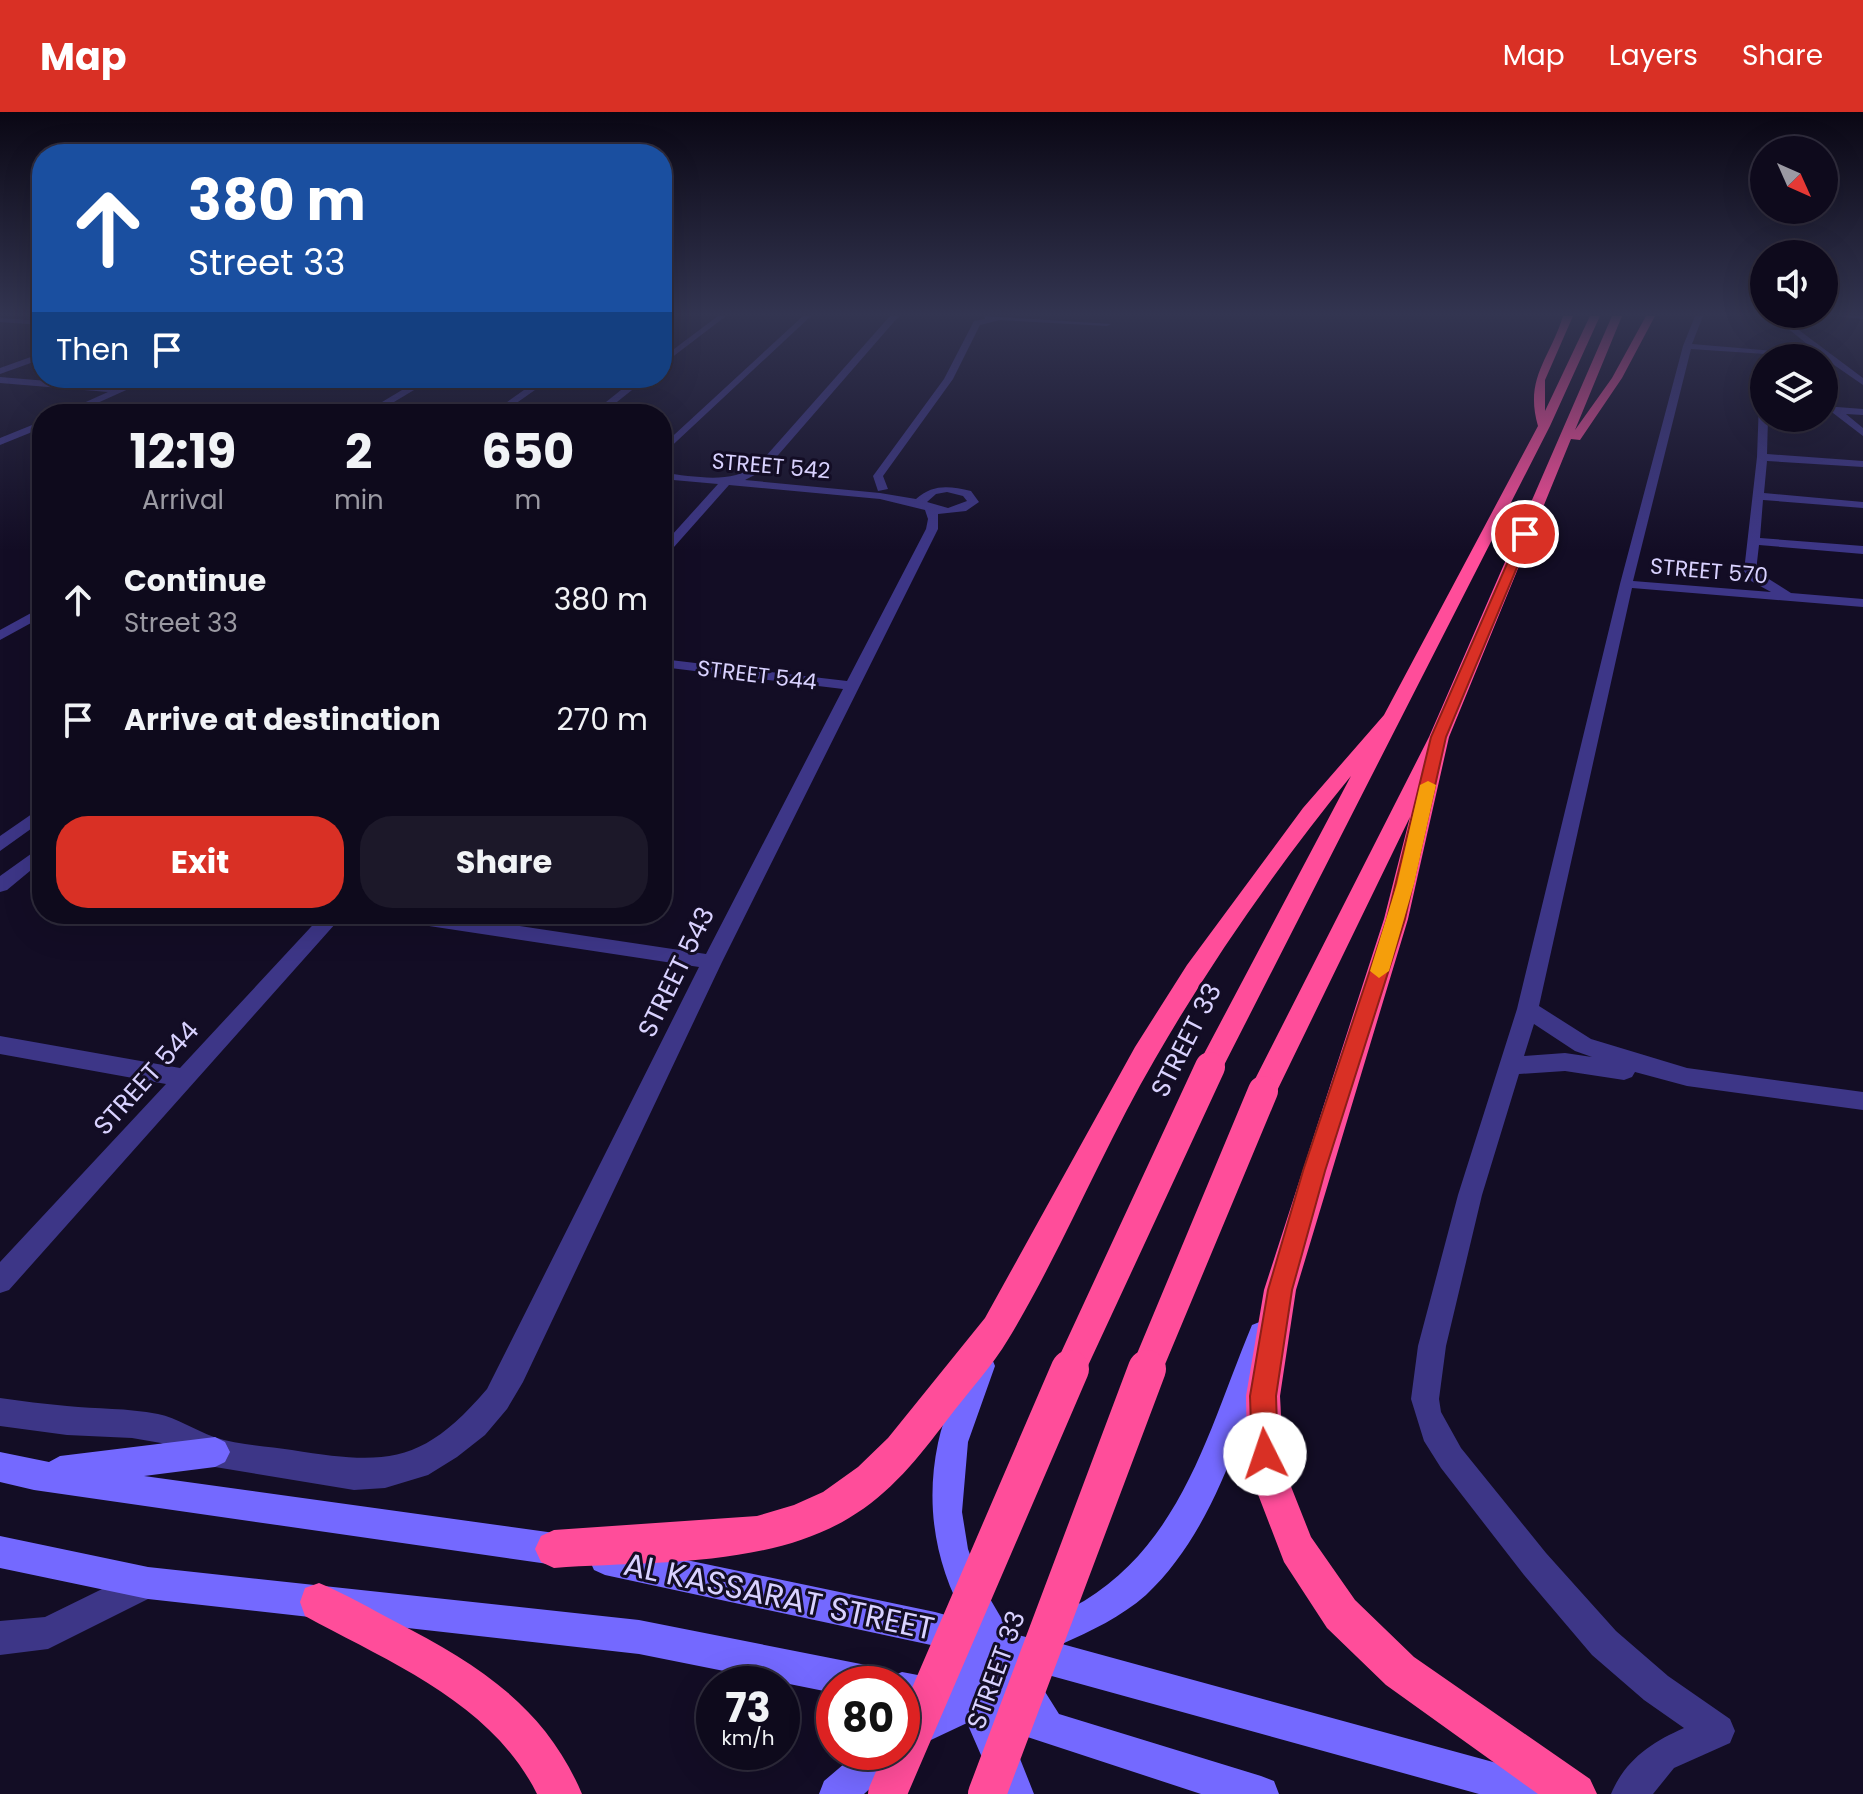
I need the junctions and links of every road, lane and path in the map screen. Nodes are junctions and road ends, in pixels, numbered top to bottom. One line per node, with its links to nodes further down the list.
1 (109, 394): 10 (street)
2 (723, 394): 19 (street)
3 (824, 394): 24 (street)
4 (937, 394): 25 (street)
5 (1537, 394): 14 (highway)
6 (1558, 394): 14 (highway, STREET 33)
7 (1584, 394): 20 (highway, STREET 33)
8 (1606, 394): 20 (highway)
9 (1675, 394): 32 (street)
10 (87, 404)
11 (1838, 410): 13 (street)
12 (1838, 412): 17 (street)
13 (1863, 412)
14 (1544, 426): 41 (highway, STREET 33)
15 (32, 428): 18 (street)
16 (1763, 432): 21 (street, STREET 570)
17 (1863, 433)
18 (0, 442)
19 (672, 443)
20 (1562, 448): 42 (highway, STREET 33)
21 (1762, 457): 22 (street); 26 (street, STREET 570)
22 (1863, 464)
23 (672, 477): 24 (street, STREET 542)
24 (726, 482): 25 (street, STREET 542); 30 (street)
25 (879, 492): 27 (street, STREET 542)
26 (1758, 496): 28 (street); 29 (street, STREET 570)
27 (926, 502): 40 (street, STREET 543)
28 (1863, 505)
29 (1753, 541): 31 (street); 33 (street, STREET 570)
30 (672, 542)
31 (1863, 550)
32 (1626, 584): 33 (street, STREET 570); 52 (street)
33 (1788, 596): 34 (street, STREET 570)
34 (1863, 603)
35 (32, 606): 37 (street)
36 (32, 617): 38 (street)
37 (0, 625)
38 (0, 636)
39 (672, 664): 40 (street, STREET 544)
40 (853, 686): 51 (street, STREET 543)
41 (1388, 720): 60 (highway); 82 (highway, STREET 33, bridge)
42 (1439, 737): 59 (highway); 83 (highway, STREET 33, bridge)
43 (32, 820): 44 (street)
44 (0, 845)
45 (0, 855): 46 (street)
46 (32, 857)
47 (32, 861): 48 (street)
48 (0, 886)
49 (325, 924): 56 (street, STREET 544)
50 (462, 924): 51 (street)
51 (712, 962): 62 (street, STREET 543)
52 (1528, 1009): 54 (street); 55 (street)
53 (0, 1045): 56 (street)
54 (1511, 1066): 55 (street); 88 (street)
55 (1687, 1077): 57 (street)
56 (184, 1078): 58 (street, STREET 544)
57 (1863, 1101)
58 (0, 1281)
59 (1280, 1290): 71 (street); 87 (highway)
60 (997, 1329): 65 (highway); 71 (street)
61 (0, 1412): 62 (street)
62 (215, 1452): 64 (street)
63 (0, 1467): 64 (street, AL KASSARAT STREET)
64 (34, 1475): 65 (street, AL KASSARAT STREET)
65 (554, 1549): 69 (street, AL KASSARAT STREET)
66 (0, 1552): 67 (street)
67 (148, 1583): 68 (street); 70 (street)
68 (319, 1602): 73 (street); 80 (highway)
69 (935, 1628): 71 (street, AL KASSARAT STREET); 75 (street)
70 (0, 1638)
71 (1003, 1649): 72 (street, AL KASSARAT STREET); 74 (street); 75 (street)
72 (1061, 1661): 74 (street); 86 (street, AL KASSARAT STREET)
73 (816, 1672)
74 (1020, 1680): 75 (street); 78 (street)
75 (966, 1686): 76 (street); 77 (street); 78 (street); 84 (street)
76 (920, 1689)
77 (920, 1724)
78 (1048, 1729): 85 (street)
79 (864, 1770): 81 (street)
80 (560, 1794)
81 (837, 1794)
82 (887, 1794)
83 (987, 1794)
84 (1016, 1794)
85 (1261, 1794)
86 (1544, 1794)
87 (1575, 1794)
88 (1629, 1794)

